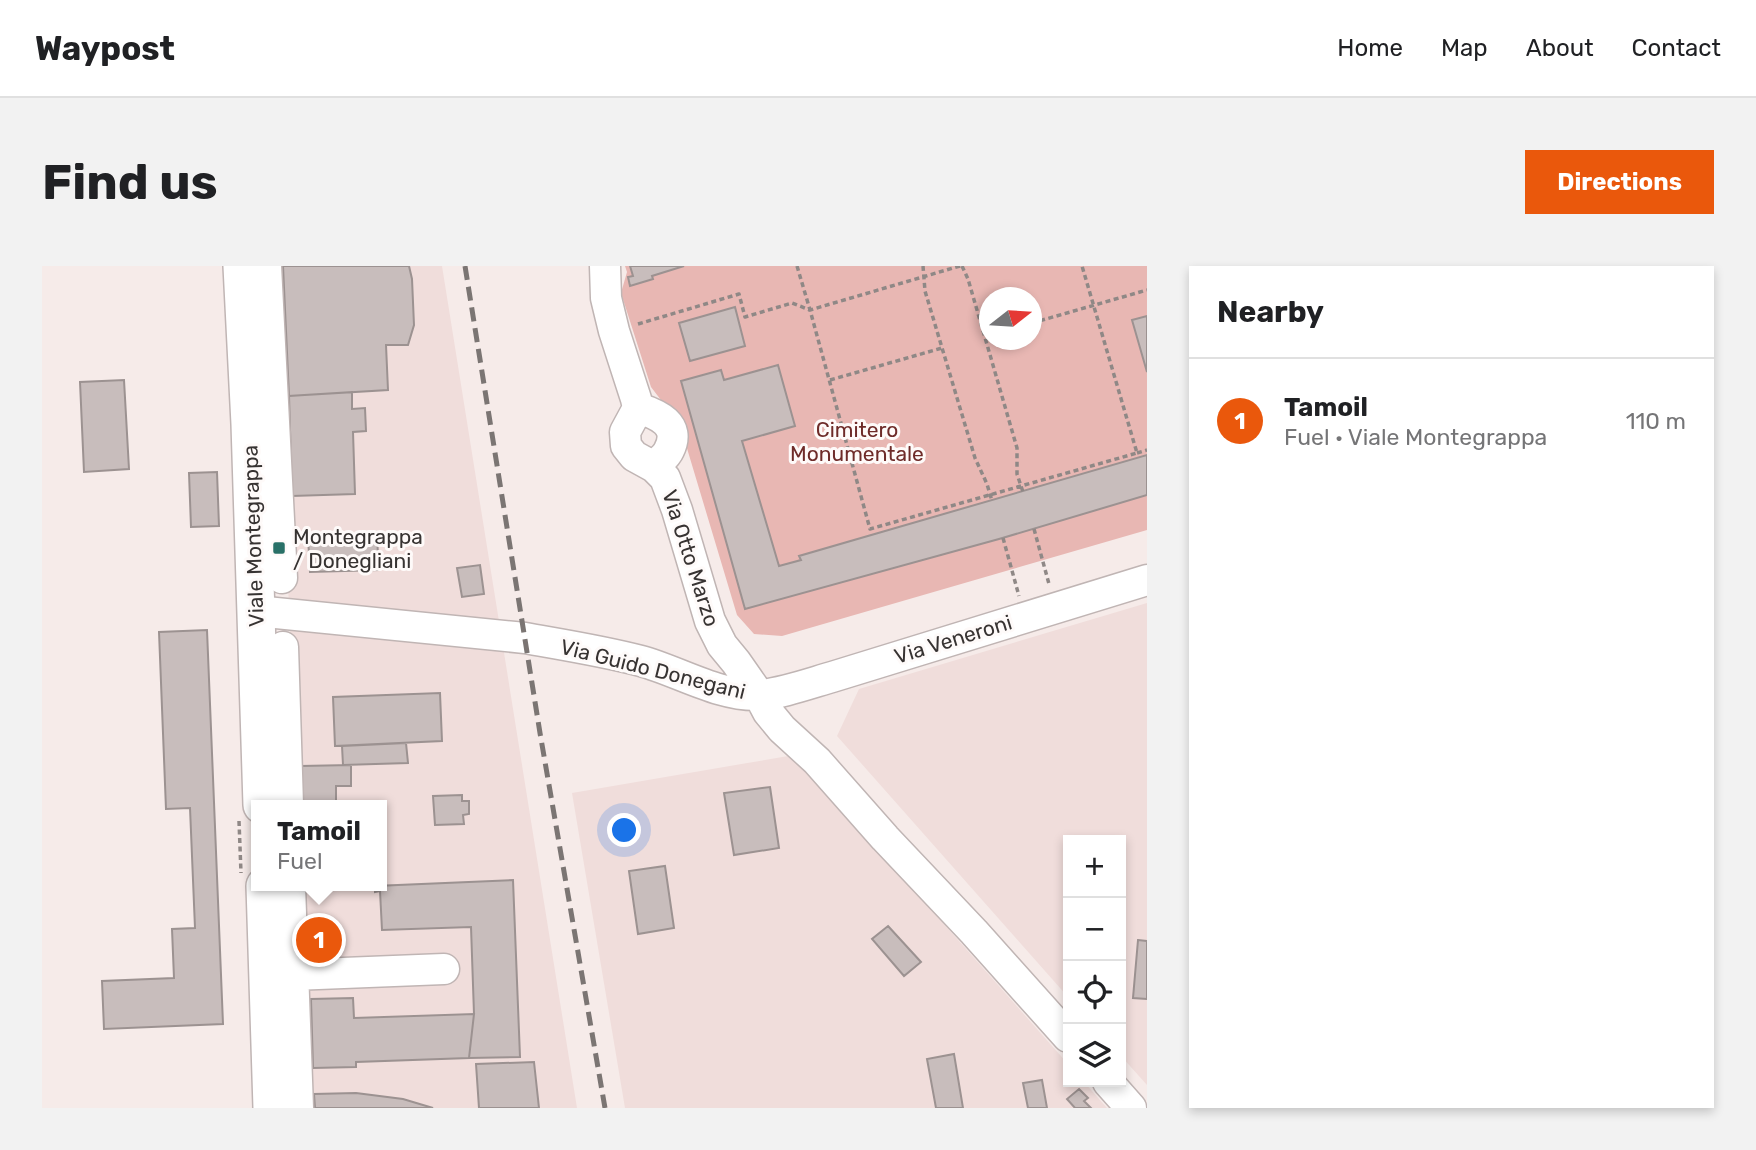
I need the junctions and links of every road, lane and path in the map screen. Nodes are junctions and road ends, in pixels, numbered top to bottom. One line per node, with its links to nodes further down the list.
1 (242, 266): 22 (main road, Viale Montegrappa)
2 (266, 266): 22 (street)
3 (605, 266): 14 (street, Via Otto Marzo)
4 (797, 266): 11 (path)
5 (923, 266): 8 (path)
6 (961, 266): 8 (path); 12 (path)
7 (1082, 266): 10 (path)
8 (924, 277): 11 (path); 15 (path)
9 (1147, 290): 10 (path)
10 (1094, 305): 13 (path); 19 (path)
11 (810, 310): 14 (path); 17 (path)
12 (979, 311)
13 (1042, 320)
14 (614, 331): 30 (street, Via Otto Marzo)
15 (942, 348): 17 (path); 21 (path)
16 (991, 350): 20 (path)
17 (830, 380): 21 (path)
18 (1147, 450): 19 (path)
19 (1136, 453): 20 (path)
20 (1022, 489): 21 (path)
21 (991, 498)
22 (265, 504): 25 (street); 28 (main road, Viale Montegrappa)
23 (1034, 529): 27 (path)
24 (1003, 538): 29 (path)
25 (282, 578)
26 (1147, 580): 27 (street, Via Veneroni)
27 (1056, 608): 29 (street, Via Veneroni)
28 (256, 611): 32 (street, Via Guido Donegani); 34 (main road, Viale Montegrappa)
29 (1025, 617): 33 (street, Via Veneroni)
30 (710, 621): 32 (street); 33 (street, Via Otto Marzo)
31 (283, 647): 35 (street)
32 (711, 686): 33 (street, Via Guido Donegani)
33 (759, 695): 40 (street, Via Guido Donegani)
34 (262, 800)
35 (288, 800)
36 (265, 891): 42 (main road)
37 (290, 891): 39 (street)
38 (444, 969): 39 (street)
39 (293, 975): 42 (street)
40 (1063, 1031)
41 (1112, 1087): 43 (street)
42 (284, 1096)
43 (1131, 1108)

